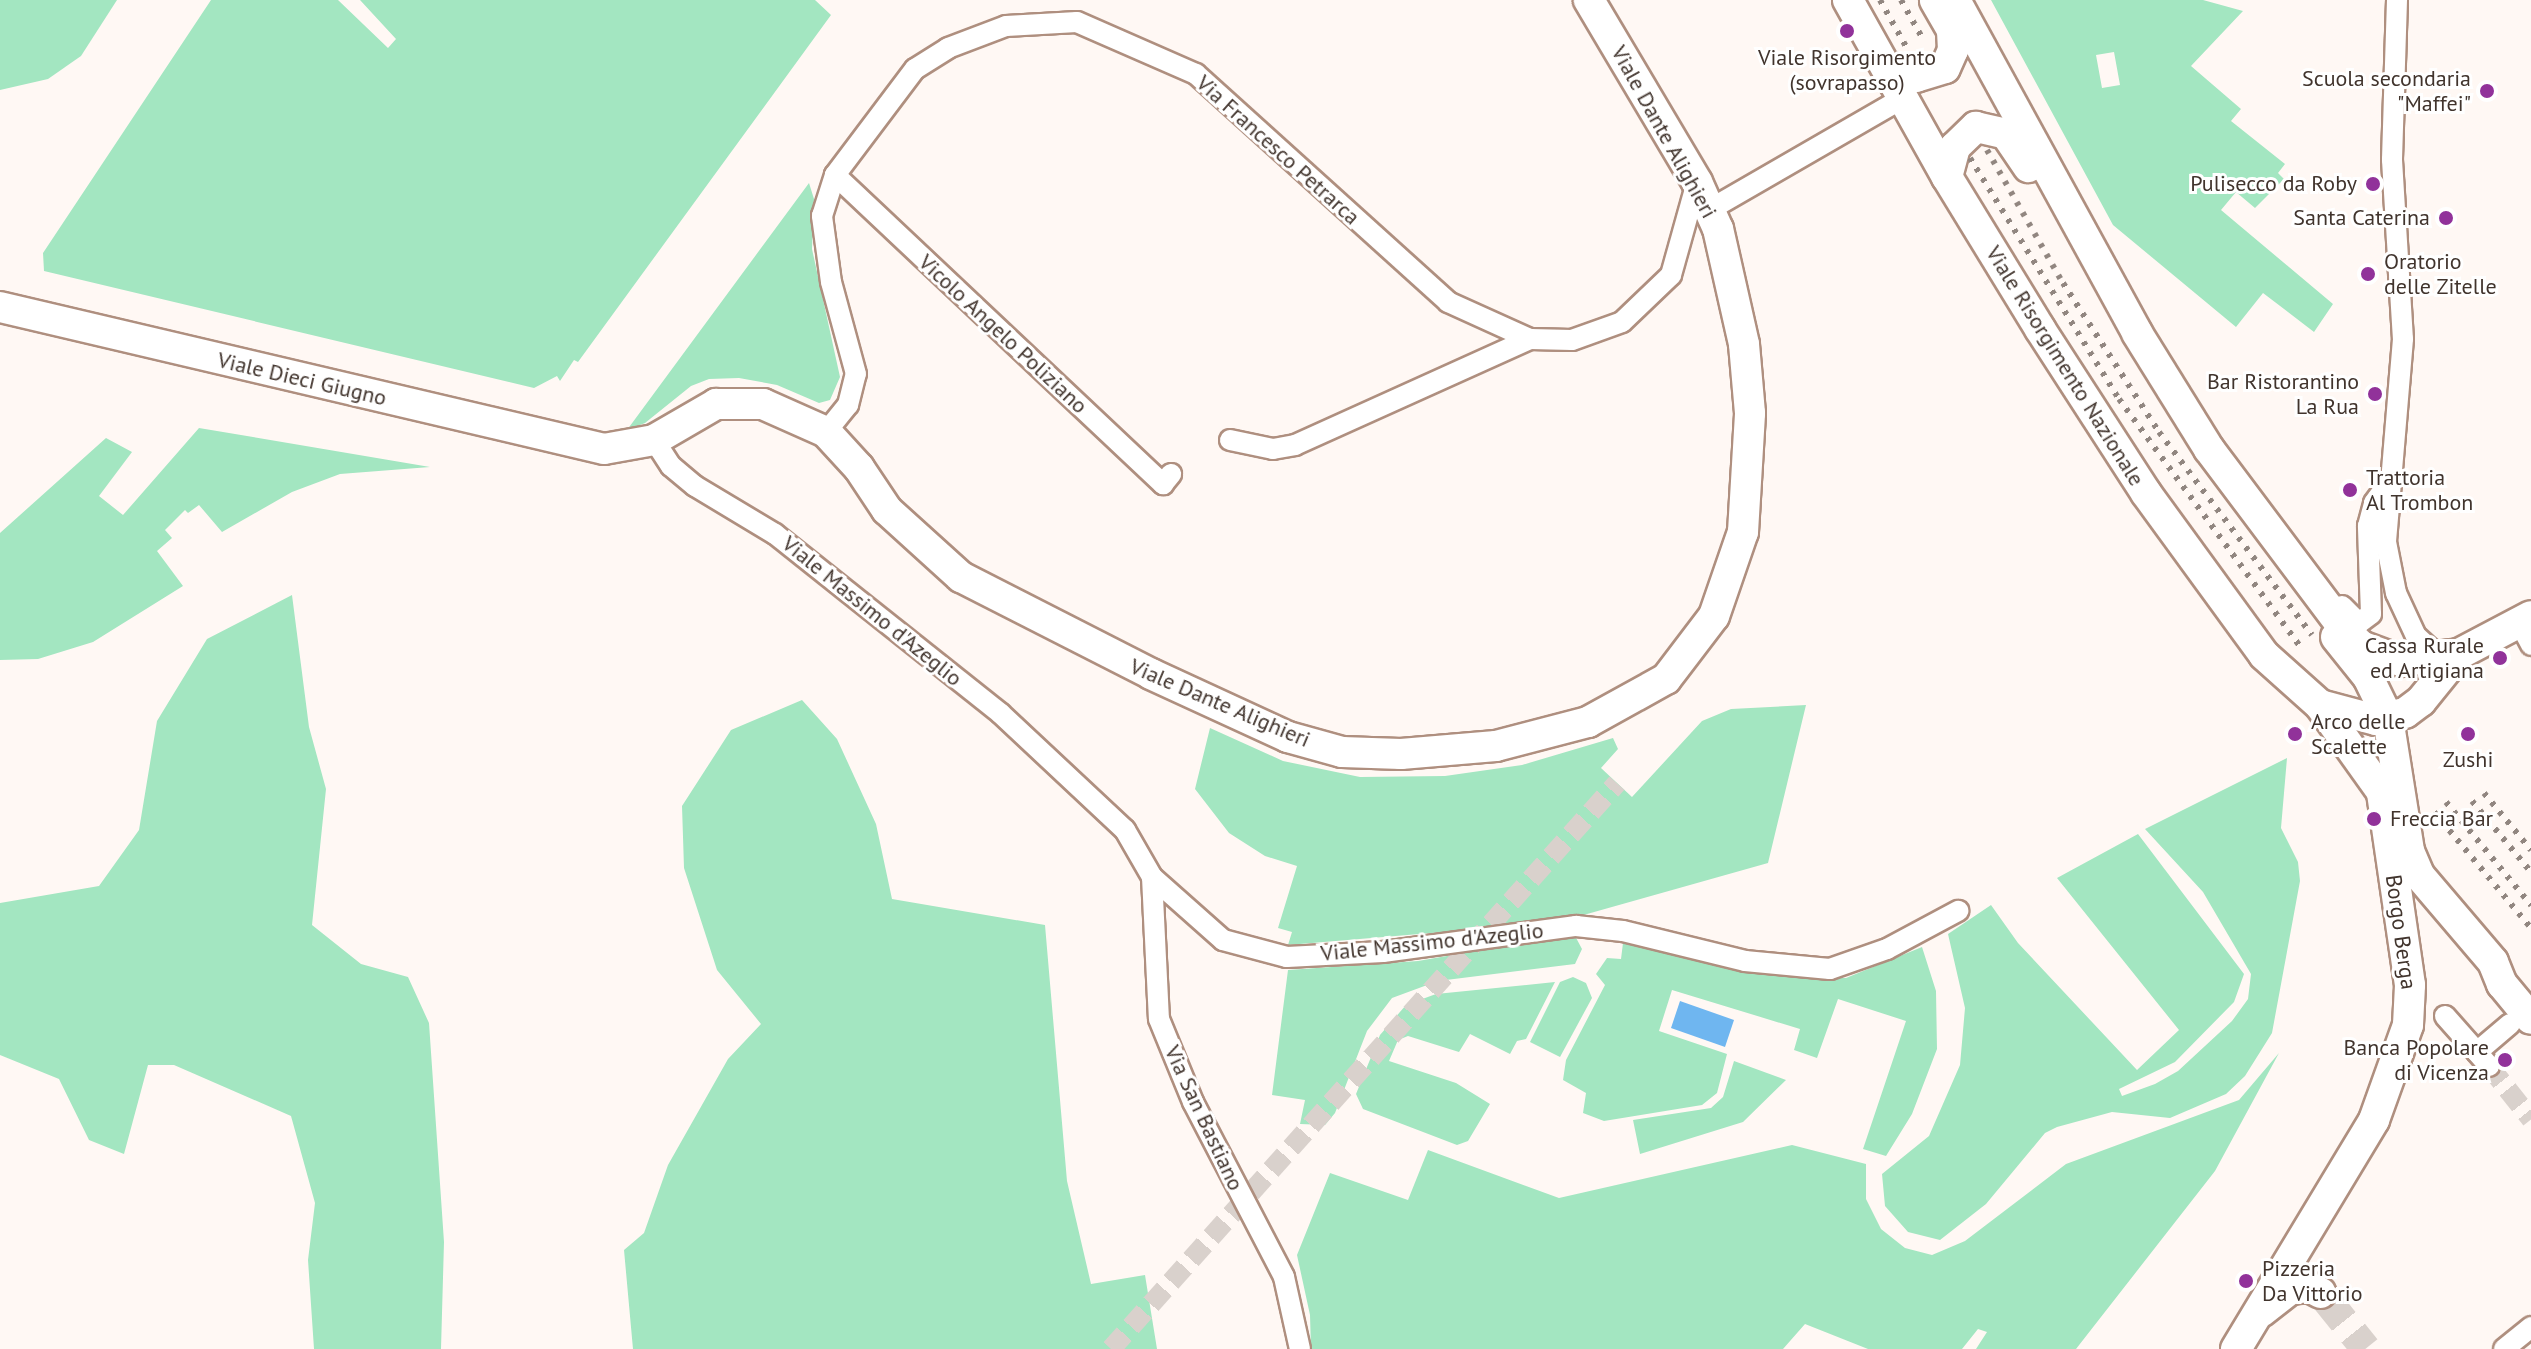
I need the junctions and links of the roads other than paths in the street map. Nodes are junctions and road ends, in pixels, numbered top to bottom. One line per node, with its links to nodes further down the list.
1 (1589, 0): 10 (main road, Viale Dante Alighieri)
2 (1848, 0): 6 (main road, Viale Risorgimento Nazionale)
3 (1935, 0): 6 (main road)
4 (1955, 0): 13 (main road)
5 (2397, 0): 20 (street)
6 (1886, 66): 7 (main road, Viale Risorgimento Nazionale)
7 (1903, 98): 9 (main road, Viale Risorgimento Nazionale); 11 (street)
8 (835, 175): 14 (street, Via Francesco Petrarca); 15 (street, Via Francesco Petrarca); 19 (street, Vicolo Angelo Poliziano)
9 (1947, 177): 13 (main road); 24 (main road, Viale Risorgimento Nazionale)
10 (1697, 182): 11 (main road, Viale Dante Alighieri); 14 (street, Via Francesco Petrarca)
11 (1709, 210): 15 (main road, Viale Dante Alighieri)
12 (0, 307): 18 (main road, Viale Dieci Giugno)
13 (2122, 308): 21 (main road)
14 (1530, 339): 17 (street)
15 (826, 432): 16 (main road, Viale Dante Alighieri)
16 (654, 440): 18 (main road, Viale Dante Alighieri); 27 (street, Viale Massimo d'Azeglio)
17 (1230, 440)
18 (604, 449)
19 (1171, 474)
20 (2388, 484): 21 (street); 23 (street)
21 (2282, 551): 23 (main road); 25 (main road)
22 (2527, 628): 23 (main road)
23 (2449, 655): 25 (main road)
24 (2320, 705): 25 (main road); 26 (main road, Viale Risorgimento Nazionale)
25 (2388, 718): 29 (main road)
26 (2362, 758): 30 (main road, Borgo Berga)
27 (1152, 877): 28 (street, Viale Massimo d'Azeglio); 36 (street, Via San Bastiano)
28 (1958, 911)
29 (2502, 984): 30 (main road); 32 (main road)
30 (2410, 985): 33 (main road, Borgo Berga)
31 (2445, 1016): 32 (street)
32 (2521, 1022)
33 (2309, 1233): 34 (main road, Borgo Berga); 34 (main road, Borgo Berga)
34 (2256, 1317): 37 (main road, Borgo Berga)
35 (2531, 1327): 38 (street)
36 (1300, 1349)
37 (2236, 1349)
38 (2504, 1349)

